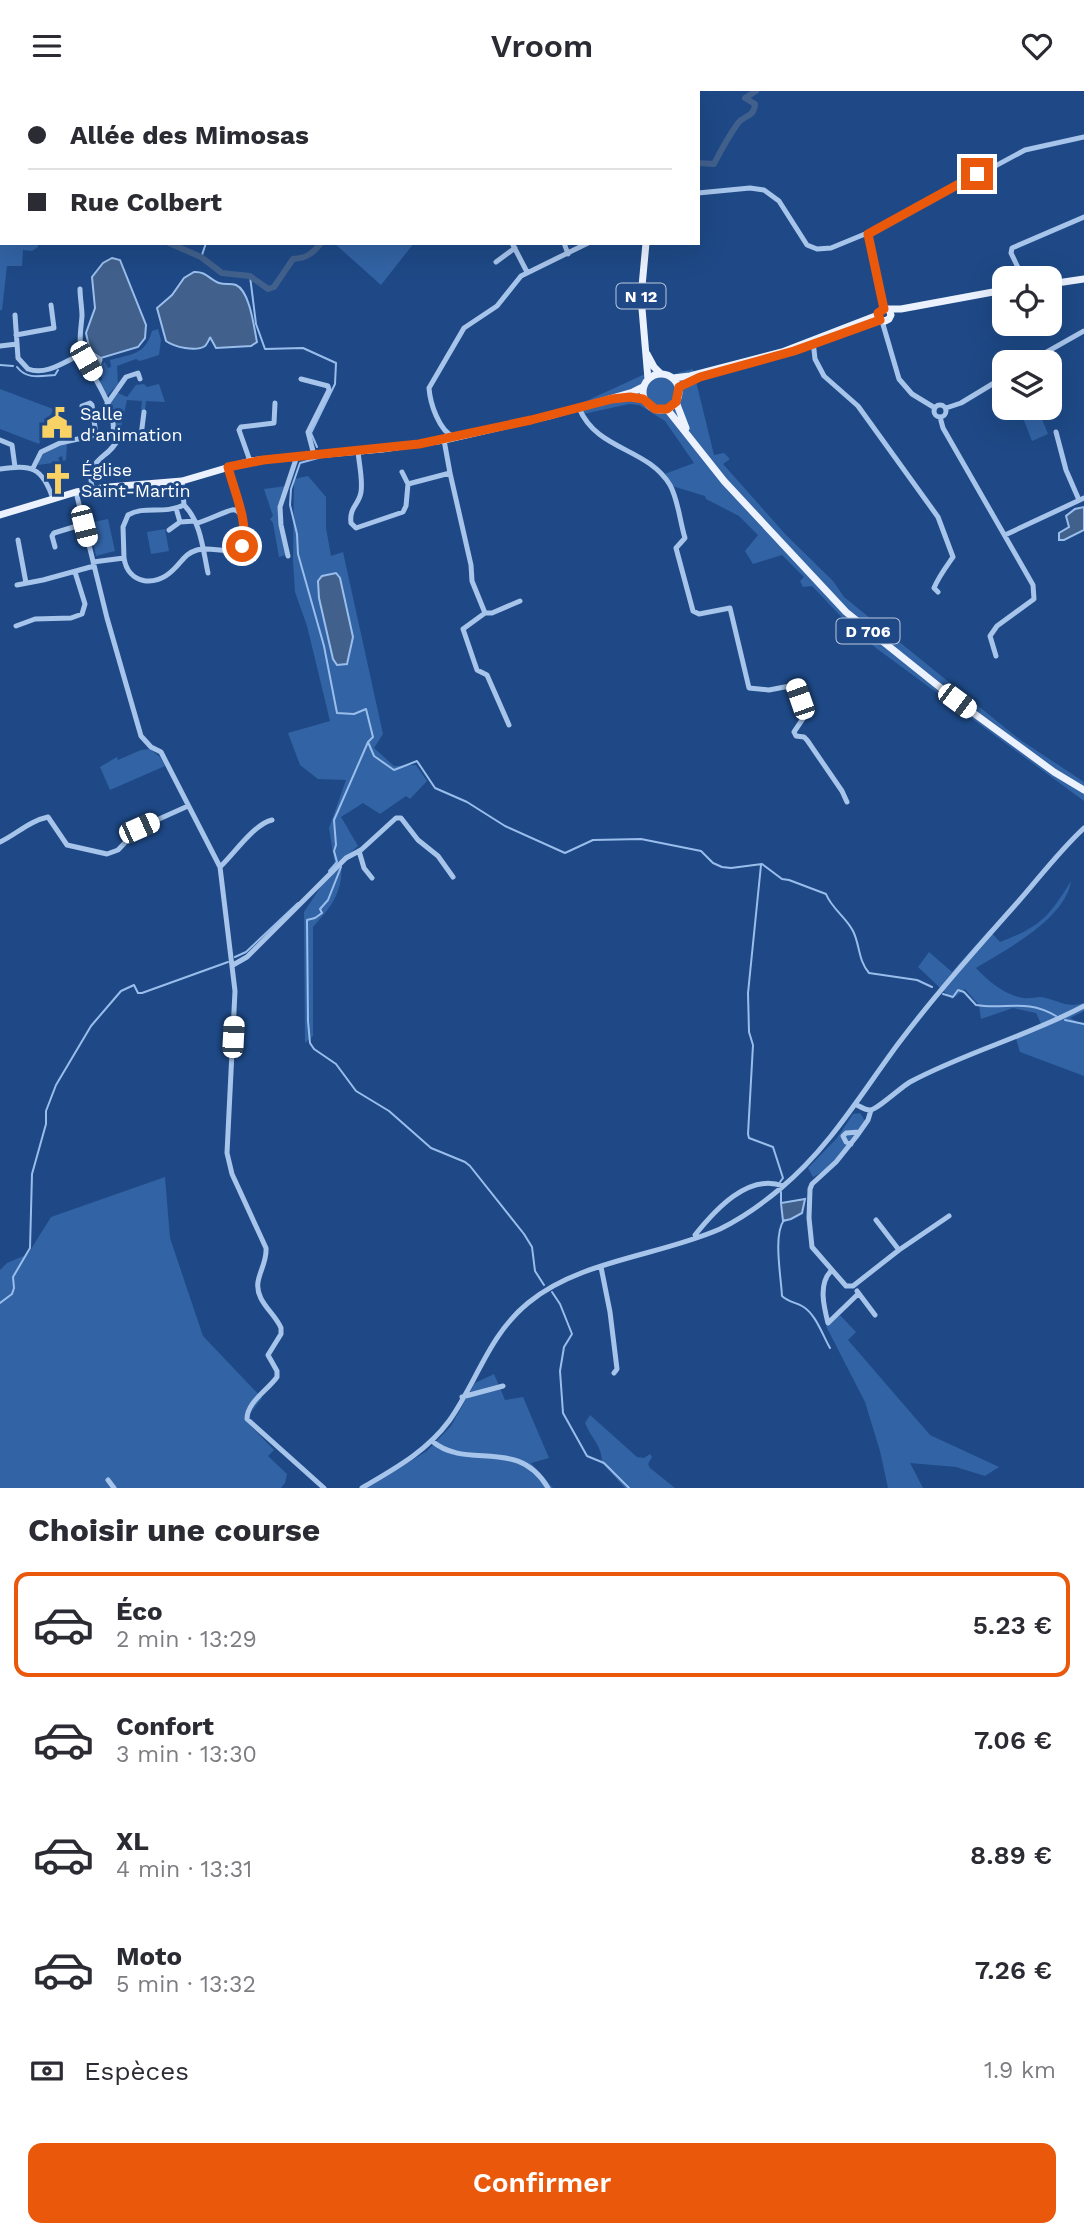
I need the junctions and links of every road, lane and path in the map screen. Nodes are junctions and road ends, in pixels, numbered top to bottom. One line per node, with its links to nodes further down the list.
1 (1084, 137): 5 (street)
2 (700, 193): 5 (street)
3 (1082, 218): 4 (street); 12 (street)
4 (1084, 228)
5 (868, 234): 20 (street)
6 (565, 245): 10 (street)
7 (584, 245): 10 (street)
8 (646, 245): 26 (main road, N 12)
9 (513, 246): 11 (street); 13 (street)
10 (568, 254): 13 (street)
11 (496, 262)
12 (1017, 266)
13 (527, 272): 54 (street)
14 (1084, 279): 15 (main road)
15 (1062, 282)
16 (80, 289): 28 (street)
17 (992, 292): 20 (main road)
18 (51, 305): 22 (street)
19 (15, 315): 22 (street)
20 (885, 316): 23 (main road); 46 (street)
21 (1084, 331): 27 (street)
22 (16, 335): 24 (street)
23 (813, 343): 32 (main road); 38 (main road); 97 (street)
24 (17, 344): 25 (street); 28 (street)
25 (0, 346)
26 (645, 349): 30 (main road, N 12); 35 (main road, N 12)
27 (1050, 350)
28 (82, 354): 29 (street)
29 (86, 361): 31 (street); 31 (street)
30 (660, 373): 32 (main road); 35 (main road)
31 (94, 375): 43 (street)
32 (673, 378): 38 (main road)
33 (140, 379): 43 (street)
34 (301, 379): 59 (street)
35 (648, 379): 37 (main road)
36 (992, 384): 47 (street)
37 (643, 387): 39 (main road); 42 (main road)
38 (679, 387): 40 (main road)
39 (643, 399): 42 (main road); 48 (main road)
40 (676, 402): 48 (main road); 55 (main road, D 706)
41 (275, 403): 61 (street)
42 (595, 403): 45 (main road)
43 (107, 404): 53 (street)
44 (82, 406): 52 (street)
45 (579, 408): 54 (main road); 104 (street)
46 (935, 408): 47 (street); 50 (street)
47 (946, 408): 50 (street)
48 (667, 409): 55 (main road, D 706)
49 (144, 412): 53 (street)
50 (940, 417): 82 (street)
51 (1056, 432): 73 (street)
52 (96, 435): 53 (street); 64 (street)
53 (116, 437): 70 (street)
54 (456, 437): 57 (main road)
55 (691, 438): 103 (main road, D 706)
56 (0, 440): 62 (street)
57 (444, 440): 58 (main road); 67 (street)
58 (358, 451): 59 (main road); 69 (street)
59 (314, 455): 60 (main road)
60 (297, 456): 61 (main road); 88 (street)
61 (250, 461): 63 (main road)
62 (15, 467): 64 (street); 65 (street)
63 (228, 467): 68 (main road); 76 (street)
64 (33, 468): 72 (street)
65 (0, 469)
66 (402, 472): 69 (street)
67 (450, 473): 69 (street); 99 (street)
68 (182, 481): 70 (main road); 74 (street)
69 (408, 484)
70 (92, 489): 71 (main road)
71 (76, 492): 72 (main road); 80 (street)
72 (53, 499): 77 (main road)
73 (1082, 499): 82 (street)
74 (184, 505): 75 (street); 79 (street)
75 (176, 508): 78 (street); 89 (street)
76 (239, 512): 79 (street); 84 (street)
77 (0, 515)
78 (180, 522): 79 (street); 81 (street)
79 (196, 522): 86 (street)
80 (84, 526): 85 (street); 90 (street)
81 (169, 530)
82 (1005, 535): 101 (street)
83 (18, 540): 94 (street)
84 (242, 546): 86 (street); 87 (street)
85 (55, 547)
86 (202, 548): 92 (street); 93 (street)
87 (250, 552)
88 (288, 556)
89 (124, 558): 90 (street); 93 (street)
90 (93, 564): 91 (street); 105 (street)
91 (75, 572): 94 (street); 100 (street)
92 (208, 573)
93 (132, 576): 95 (street)
94 (26, 583): 96 (street)
95 (127, 583)
96 (17, 585)
97 (939, 592)
98 (520, 601): 99 (street)
99 (485, 613): 102 (street)
100 (16, 627)
101 (996, 656)
102 (509, 725)
103 (1082, 790)
104 (847, 802)
105 (188, 806): 108 (street); 110 (street)
106 (272, 820): 110 (street)
107 (1083, 828): 115 (street)
108 (0, 842)
109 (359, 851): 111 (street); 112 (street); 113 (street)
110 (219, 867): 113 (street)
111 (453, 877)
112 (372, 878)
113 (233, 965): 135 (street)
114 (1084, 1006): 116 (street)
115 (855, 1104): 116 (street); 119 (street)
116 (871, 1110): 117 (street)
117 (859, 1132): 118 (street); 118 (street)
118 (851, 1144): 125 (street)
119 (783, 1187): 122 (street); 122 (street)
120 (949, 1216): 123 (street)
121 (876, 1220): 123 (street)
122 (696, 1238): 124 (street)
123 (899, 1249): 126 (street)
124 (601, 1267): 129 (street); 131 (street)
125 (831, 1271): 126 (street); 127 (street)
126 (853, 1286): 127 (street)
127 (858, 1294): 128 (street)
128 (875, 1315)
129 (614, 1373)
130 (503, 1386): 131 (street)
131 (462, 1397): 132 (street)
132 (432, 1441): 136 (street); 137 (street)
133 (108, 1480): 134 (street)
134 (114, 1488)
135 (324, 1488)
136 (362, 1488)
137 (548, 1488)

